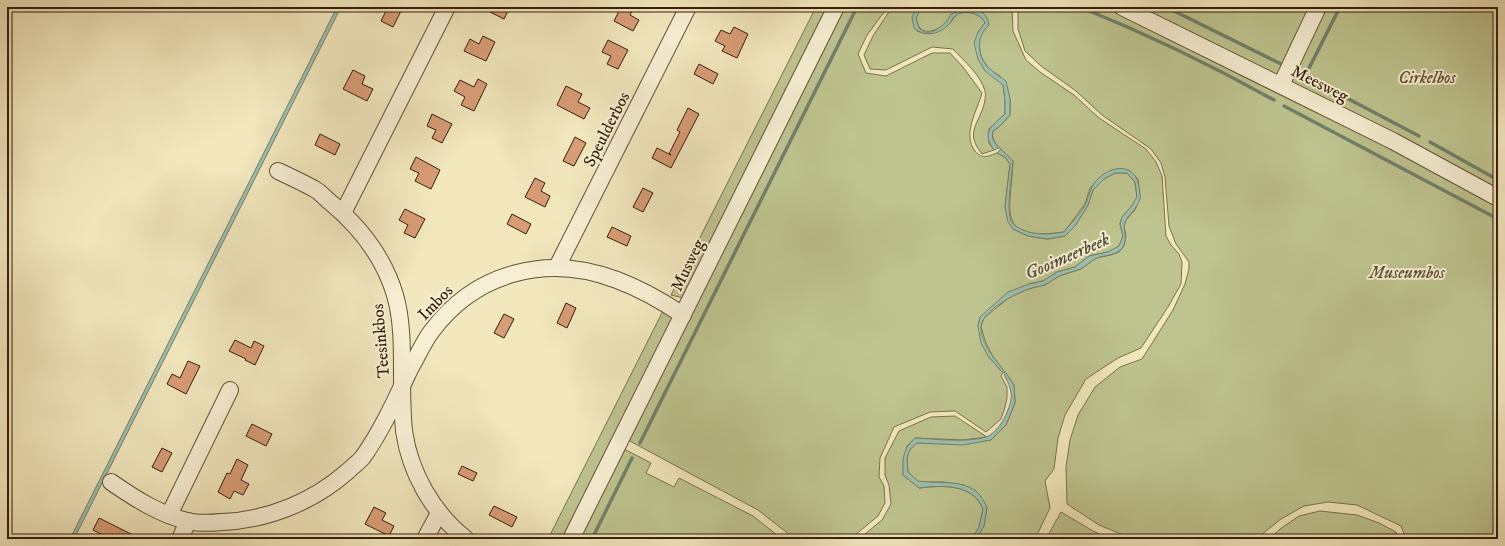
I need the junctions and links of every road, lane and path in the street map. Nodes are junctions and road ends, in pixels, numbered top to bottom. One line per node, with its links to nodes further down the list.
1 (446, 7): 9 (street)
2 (688, 7): 10 (street, Speulderbos)
3 (836, 7): 11 (street, Musweg)
4 (1122, 7): 6 (street, Meesweg)
5 (1318, 7): 6 (street)
6 (1281, 85): 8 (street, Meesweg)
7 (278, 171): 9 (street, Teesinkbos)
8 (1498, 198)
9 (343, 213): 12 (street, Teesinkbos)
10 (557, 267): 11 (street, Imbos); 12 (street, Imbos)
11 (683, 315): 21 (street, Musweg)
12 (402, 386): 15 (street); 17 (street, Teesinkbos)
13 (230, 390): 16 (street)
14 (111, 482): 16 (street, Teesinkbos)
15 (439, 514): 19 (street); 20 (street)
16 (169, 515): 17 (street, Teesinkbos)
17 (188, 521): 18 (street)
18 (180, 539)
19 (426, 539)
20 (466, 539)
21 (571, 539)

